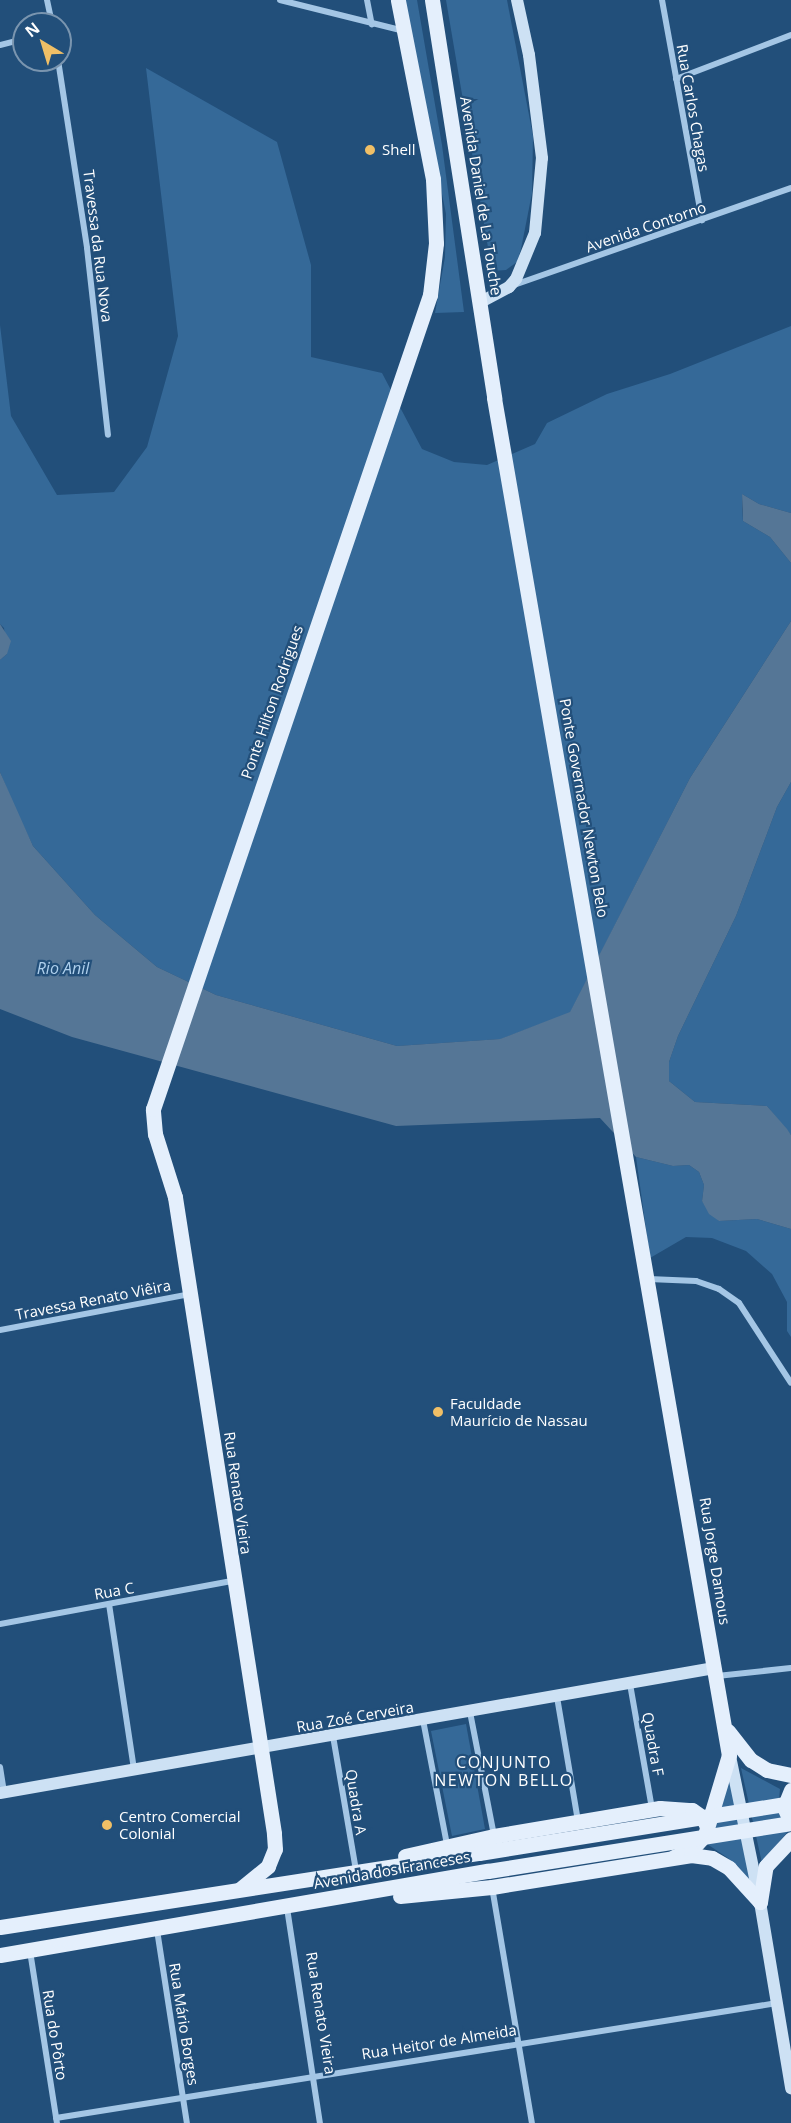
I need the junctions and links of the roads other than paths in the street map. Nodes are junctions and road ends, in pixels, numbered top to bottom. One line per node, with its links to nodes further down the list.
1 (280, 0): 7 (street)
2 (367, 0): 7 (street)
3 (398, 0): 8 (main road)
4 (432, 0): 15 (main road, Avenida Daniel de La Touche)
5 (517, 0): 14 (street)
6 (662, 0): 11 (street, Rua Carlos Chagas)
7 (372, 25): 8 (street)
8 (405, 31): 18 (main road, Ponte Hilton Rodrigues)
9 (791, 35): 11 (street)
10 (60, 72): 17 (street, Travessa da Rua Nova)
11 (676, 79): 13 (street, Rua Carlos Chagas)
12 (791, 188): 13 (street, Avenida Contorno)
13 (702, 220): 14 (street, Avenida Contorno)
14 (509, 287): 15 (street)
15 (479, 303): 16 (main road, Avenida Daniel de La Touche)
16 (494, 398): 19 (main road, Ponte Governador Newton Belo)
17 (108, 435)
18 (156, 1091): 21 (main road, Rua Renato Vieira)
19 (638, 1225): 20 (main road, Rua Jorge Damous)
20 (648, 1279): 23 (street); 28 (main road, Rua Jorge Damous)
21 (191, 1293): 22 (street, Travessa Renato Viêira); 24 (main road, Rua Renato Vieira)
22 (0, 1330)
23 (791, 1383)
24 (233, 1581): 25 (street, Rua C); 35 (main road, Rua Renato Vieira)
25 (109, 1604): 26 (street, Rua C); 38 (street)
26 (0, 1624)
27 (791, 1668): 28 (street)
28 (715, 1672): 29 (street, Rua Zoé Cerveira); 33 (main road, Rua Jorge Damous)
29 (630, 1683): 30 (street, Rua Zoé Cerveira); 43 (street, Quadra F)
30 (557, 1697): 31 (street, Rua Zoé Cerveira); 44 (street)
31 (470, 1712): 32 (street, Rua Zoé Cerveira); 47 (street)
32 (423, 1720): 34 (street, Rua Zoé Cerveira); 49 (street)
33 (724, 1722): 36 (main road, Rua Jorge Damous); 39 (main road)
34 (333, 1736): 35 (street, Rua Zoé Cerveira); 51 (street, Quadra A)
35 (259, 1750): 38 (street, Rua Zoé Cerveira); 53 (main road, Rua Renato Vieira)
36 (729, 1755): 46 (main road); 54 (street, Rua Jorge Damous)
37 (0, 1767): 41 (street)
38 (134, 1770): 41 (street, Rua Zoé Cerveira)
39 (791, 1775)
40 (791, 1790): 45 (main road)
41 (2, 1793)
42 (791, 1803): 51 (main road, Avenida dos Franceses, bridge)
43 (652, 1809): 44 (main road); 46 (main road)
44 (579, 1822): 47 (main road)
45 (791, 1823): 55 (main road, Avenida dos Franceses, bridge)
46 (705, 1834): 50 (main road)
47 (494, 1836): 49 (main road)
48 (791, 1839): 54 (main road)
49 (447, 1845): 51 (main road)
50 (674, 1857): 52 (main road); 54 (main road)
51 (356, 1872): 53 (main road, Avenida dos Franceses)
52 (492, 1887): 55 (main road); 62 (street)
53 (240, 1889): 56 (main road, Avenida dos Franceses)
54 (760, 1902): 61 (street, Rua Jorge Damous)
55 (287, 1908): 57 (main road, Avenida dos Franceses); 63 (street, Rua Renato Vieira)
56 (0, 1927)
57 (157, 1929): 58 (main road, Avenida dos Franceses); 65 (street, Rua Mário Borges)
58 (30, 1950): 59 (main road, Avenida dos Franceses); 66 (street, Rua do Pôrto)
59 (0, 1955)
60 (791, 2001): 61 (street, Rua Heitor de Almeida)
61 (777, 2004): 62 (street, Rua Heitor de Almeida); 64 (street, Rua Jorge Damous)
62 (519, 2044): 63 (street, Rua Heitor de Almeida); 69 (street)
63 (313, 2077): 65 (street, Rua Heitor de Almeida); 68 (street, Rua Renato Vieira)
64 (791, 2088)
65 (183, 2098): 66 (street, Rua Heitor de Almeida); 67 (street, Rua Mário Borges)
66 (56, 2121)
67 (187, 2123)
68 (320, 2123)
69 (532, 2123)

